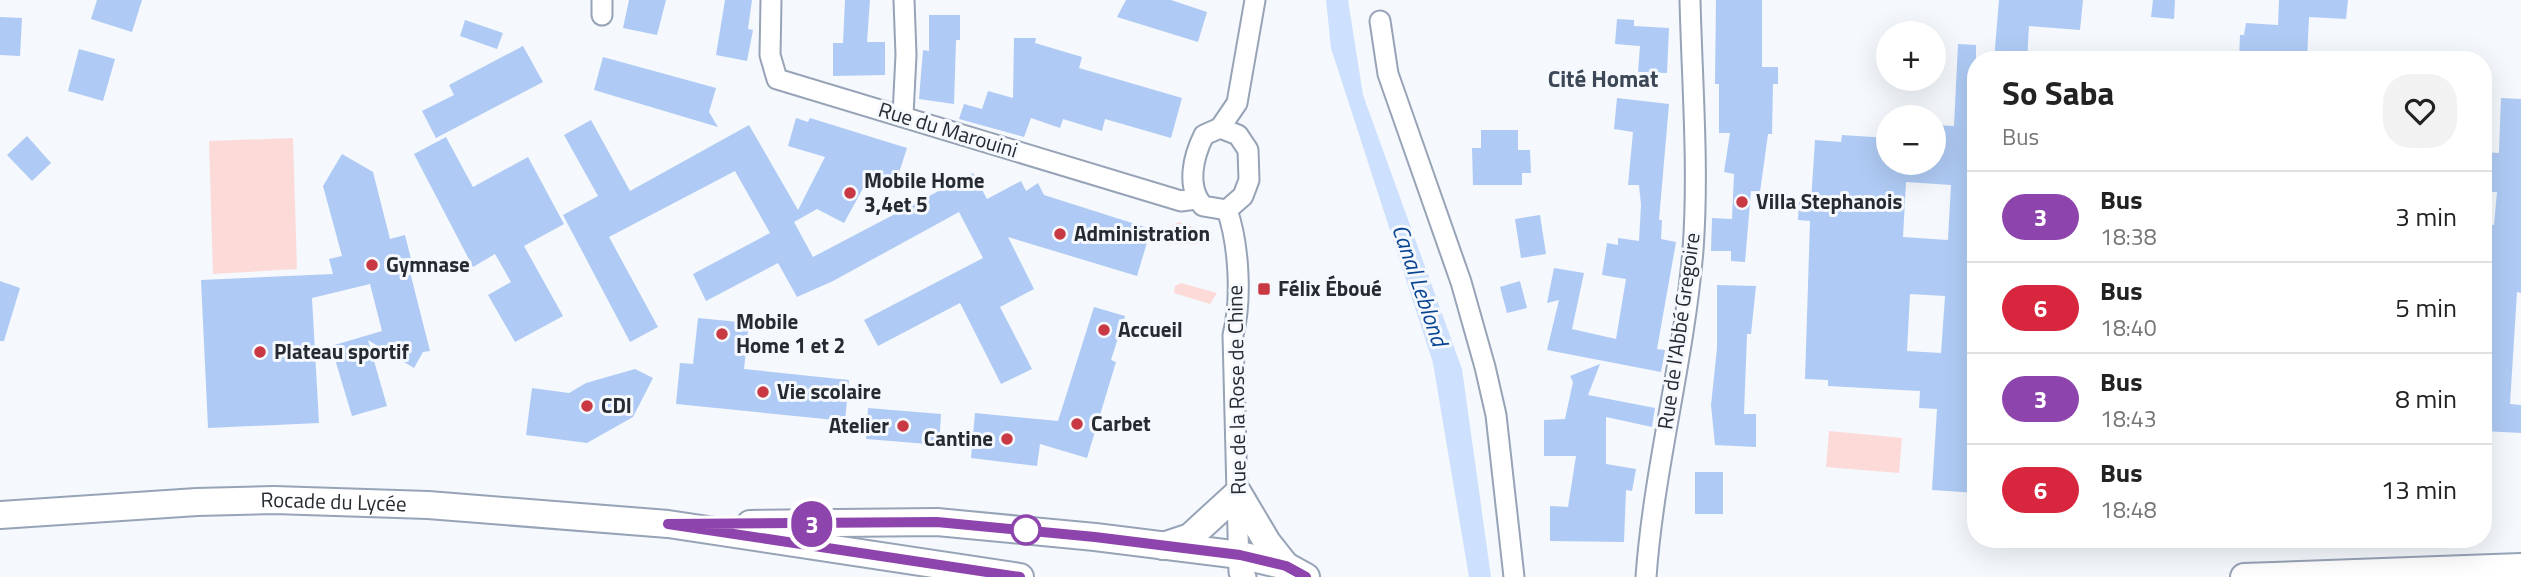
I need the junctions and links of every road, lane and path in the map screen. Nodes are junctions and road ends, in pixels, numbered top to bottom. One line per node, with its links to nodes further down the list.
1 (771, 0): 6 (street, Rue du Marouini)
2 (904, 0): 6 (street)
3 (1255, 0): 7 (street)
4 (1689, 0): 19 (street, Rue de l'Abbé Gregoire)
5 (1380, 21): 18 (street)
6 (903, 115): 8 (street, Rue du Marouini)
7 (1220, 128): 8 (street); 9 (street)
8 (1196, 199): 9 (street)
9 (1227, 210): 10 (street, Rue de la Rose de Chine)
10 (1238, 493): 13 (main road); 15 (street, Rue de la Rose de Chine); 16 (main road)
11 (0, 515): 12 (main road, Rocade du Lycée)
12 (668, 524): 13 (main road, Rocade du Lycée); 17 (main road, Rocade du Lycée)
13 (1161, 546): 15 (main road, Rocade du Lycée)
14 (2521, 567): 20 (main road)
15 (1239, 570): 16 (main road, Rocade du Lycée)
16 (1296, 571)
17 (1020, 577)
18 (1514, 577)
19 (1646, 577)
20 (2244, 577)

